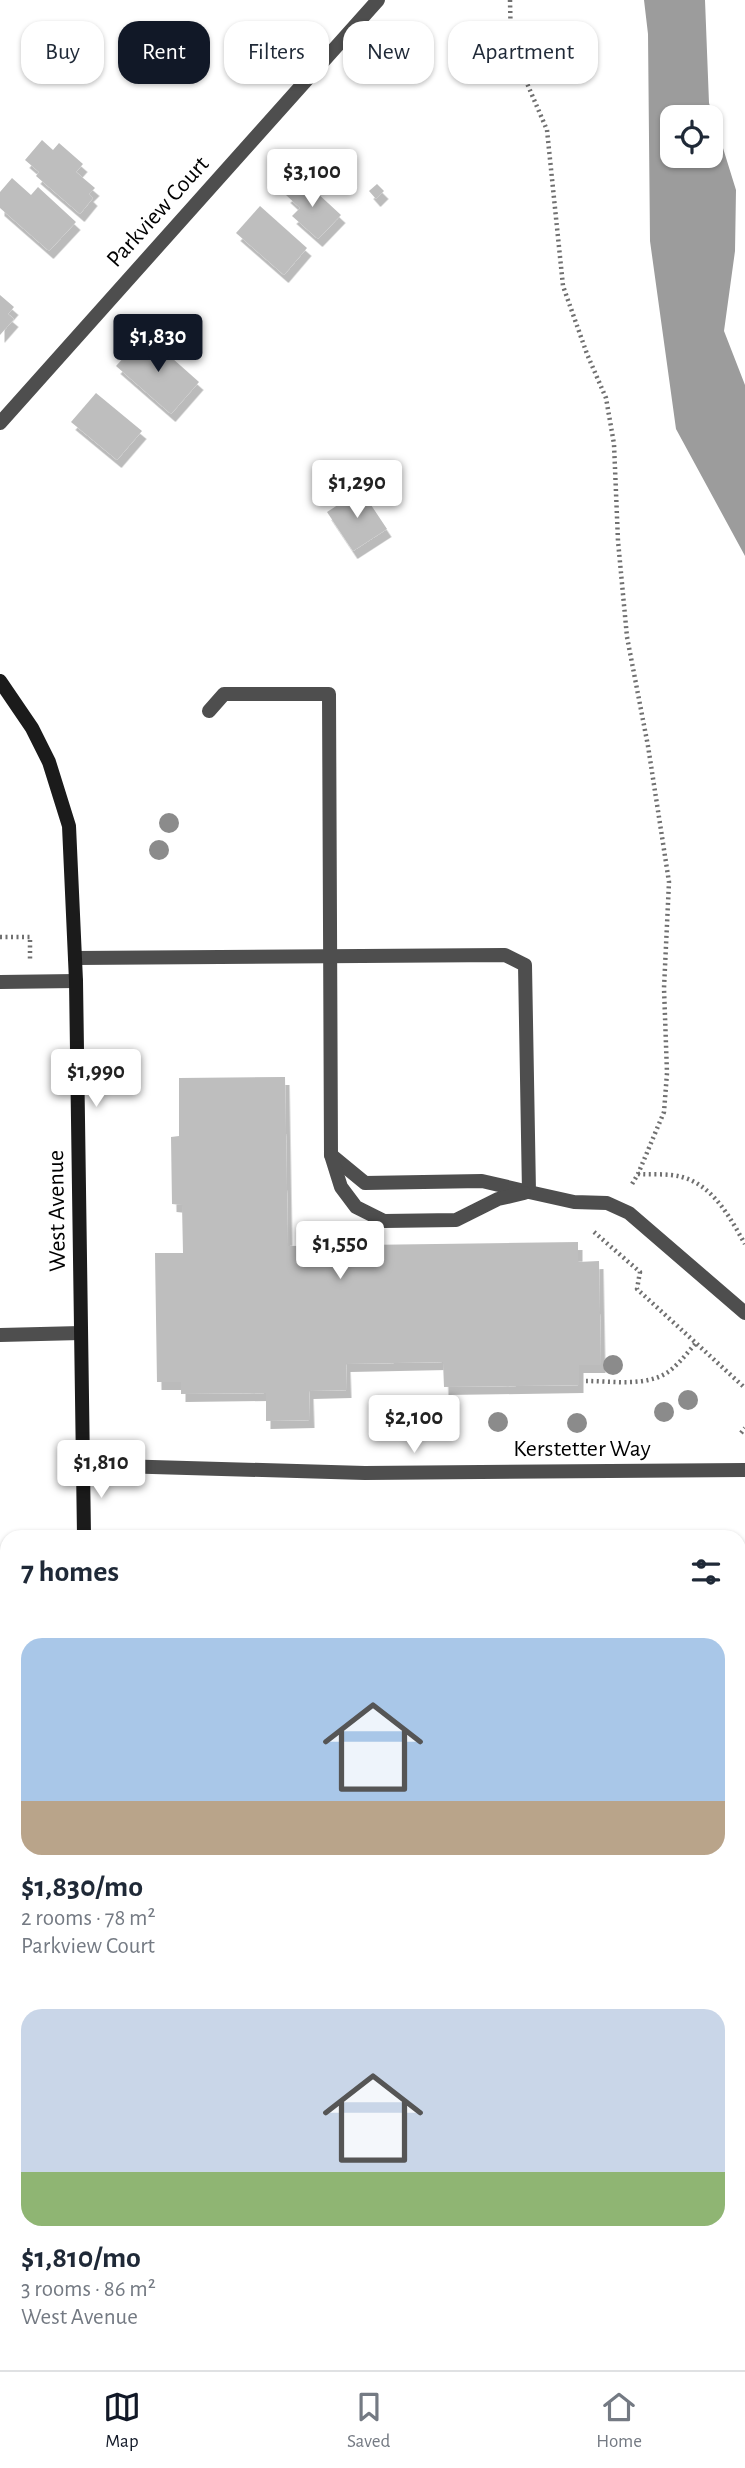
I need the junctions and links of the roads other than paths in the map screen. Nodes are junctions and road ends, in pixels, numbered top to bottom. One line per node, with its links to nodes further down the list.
1 (377, 0): 2 (street, Parkview Court)
2 (0, 423)
3 (0, 681): 6 (street, West Avenue)
4 (209, 711): 5 (street)
5 (332, 956): 6 (street); 9 (street); 10 (street)
6 (75, 958): 7 (street, West Avenue)
7 (76, 981): 8 (street); 12 (street, West Avenue)
8 (0, 982)
9 (331, 1155): 10 (street); 10 (street)
10 (529, 1192): 11 (street)
11 (745, 1313)
12 (81, 1333): 13 (street); 14 (street, West Avenue)
13 (0, 1335)
14 (83, 1465): 15 (street, Kerstetter Way); 16 (street, West Avenue)
15 (745, 1470)
16 (84, 1530)

